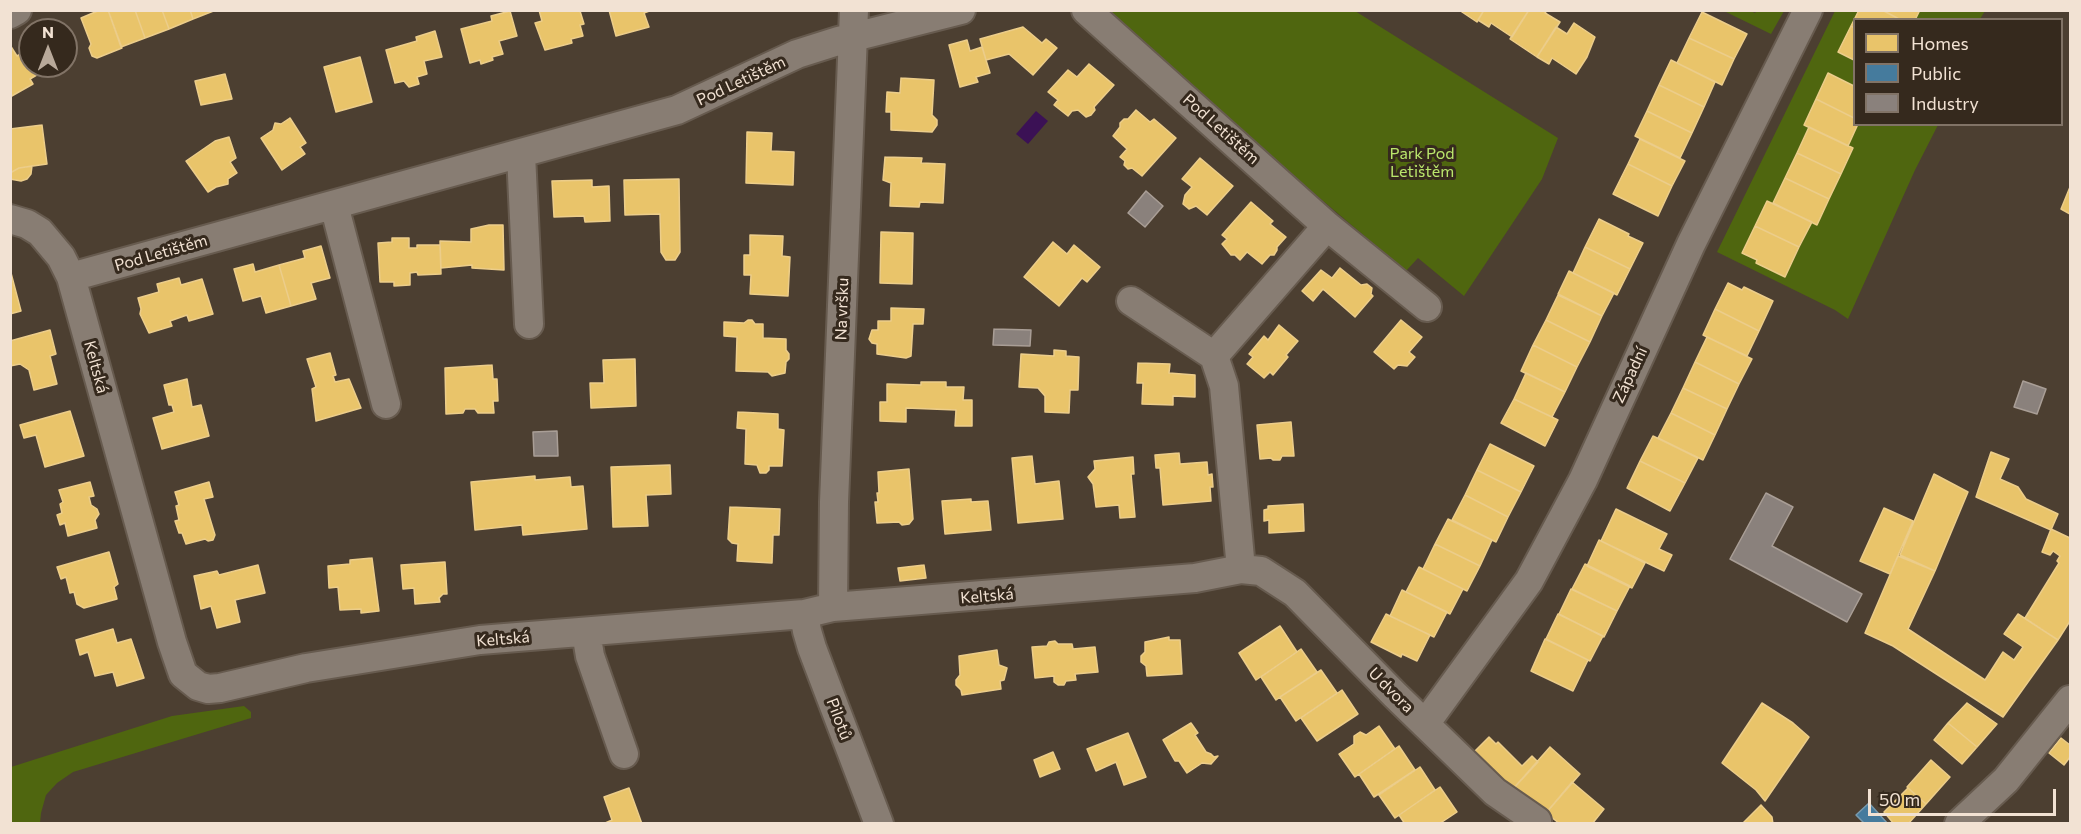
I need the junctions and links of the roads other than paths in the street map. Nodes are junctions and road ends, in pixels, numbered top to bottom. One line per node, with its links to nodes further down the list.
1 (17, 10): 5 (street)
2 (961, 10): 6 (street, Pod Letištěm)
3 (1086, 10): 10 (street, Pod Letištěm)
4 (1808, 10): 22 (street, Západní)
5 (10, 14)
6 (854, 24): 7 (street, Pod Letištěm); 18 (street, Na vršku)
7 (521, 154): 8 (street, Pod Letištěm); 14 (street)
8 (334, 205): 11 (street, Pod Letištěm); 16 (street)
9 (10, 219): 11 (street)
10 (1327, 226): 13 (street, Pod Letištěm); 15 (street)
11 (71, 277): 20 (street, Keltská)
12 (1131, 301): 15 (street)
13 (1427, 307)
14 (529, 324)
15 (1214, 356): 17 (street)
16 (386, 404)
17 (1241, 569): 18 (street, Keltská); 22 (street, U dvora)
18 (833, 607): 19 (street, Keltská)
19 (804, 614): 20 (street, Keltská); 25 (street, Pilotů)
20 (586, 632): 23 (street)
21 (2070, 700): 26 (street)
22 (1425, 724): 24 (street, U dvora)
23 (624, 754)
24 (1537, 821)
25 (879, 824)
26 (1959, 824)

